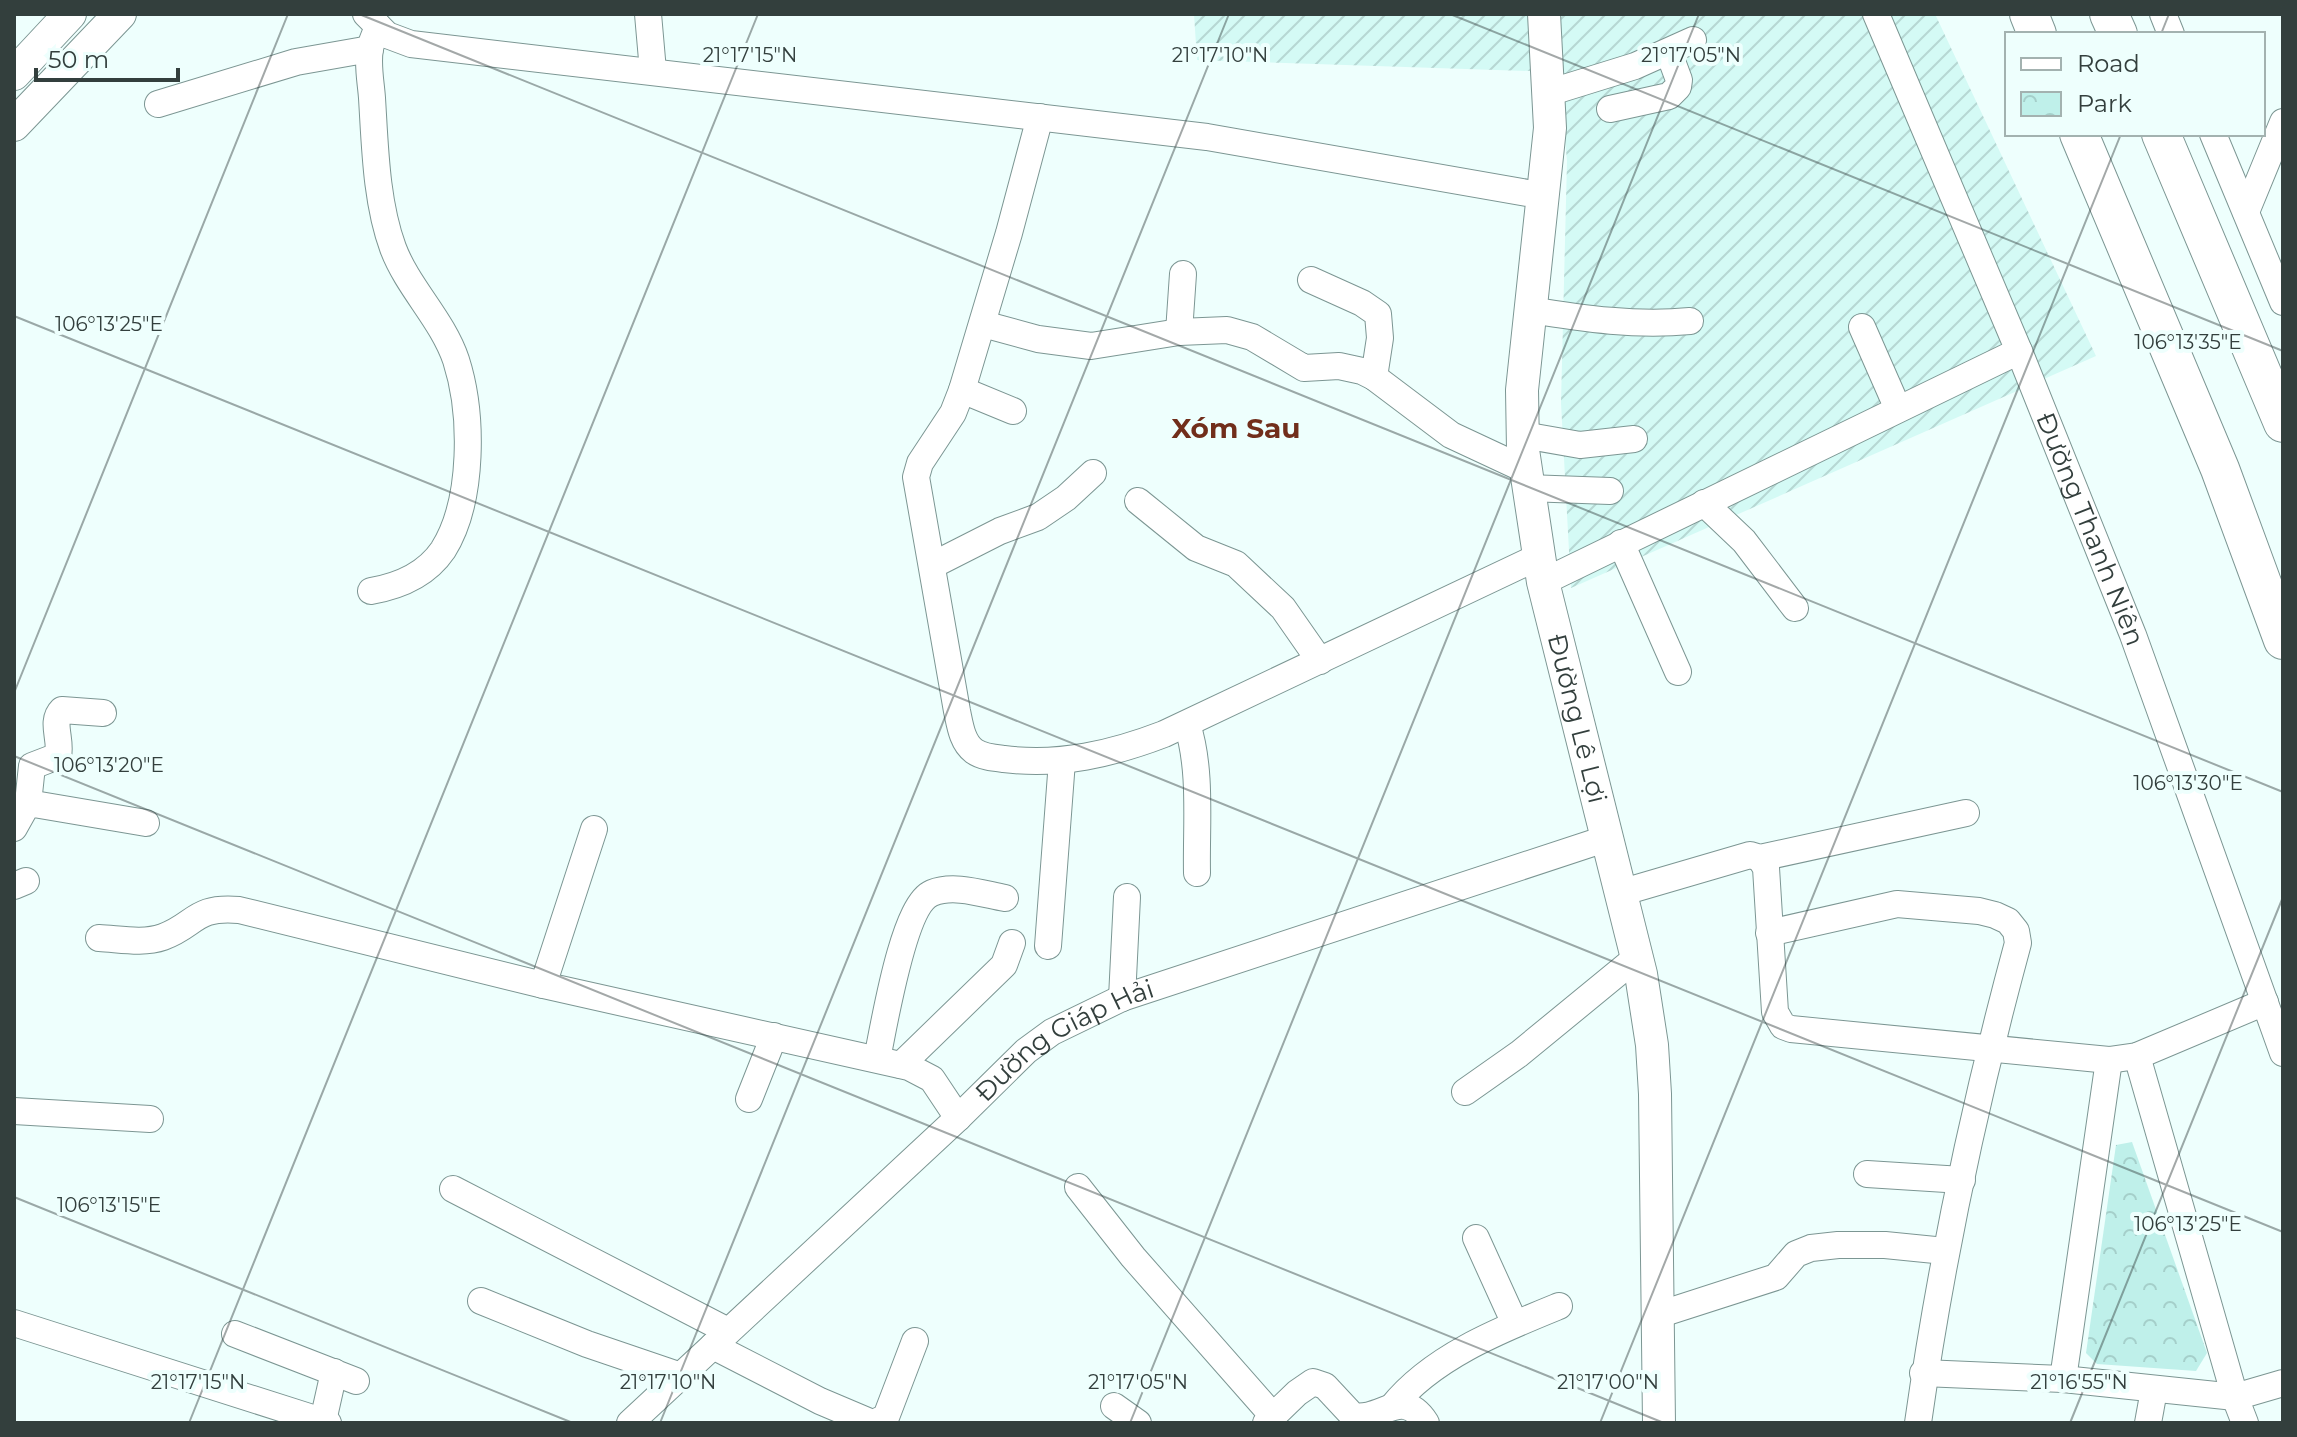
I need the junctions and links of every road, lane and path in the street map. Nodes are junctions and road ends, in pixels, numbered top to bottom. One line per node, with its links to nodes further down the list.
1 (70, 14): 10 (main road)
2 (120, 14): 16 (main road)
3 (648, 14): 9 (street)
4 (1544, 14): 11 (main road, Đường Lê Lợi)
5 (1876, 14): 30 (street, Đường Thanh Niên)
6 (371, 30): 9 (street); 12 (street); 46 (street)
7 (1693, 40): 8 (street)
8 (1669, 53): 11 (street); 13 (street)
9 (653, 71): 14 (street)
10 (14, 74)
11 (1548, 93): 20 (main road, Đường Lê Lợi)
12 (158, 104)
13 (1610, 109)
14 (1040, 117): 20 (street); 27 (street)
15 (2283, 122): 21 (street)
16 (14, 125)
17 (2080, 136): 48 (highway)
18 (2162, 136): 35 (highway)
19 (2214, 136): 21 (street)
20 (1545, 196): 25 (main road, Đường Lê Lợi)
21 (2246, 212): 24 (street)
22 (1183, 274): 29 (street)
23 (1311, 280): 31 (street)
24 (2283, 302)
25 (1531, 310): 26 (street); 36 (main road, Đường Lê Lợi)
26 (1690, 321)
27 (983, 324): 29 (street); 32 (street)
28 (1862, 327): 33 (street)
29 (1179, 332): 31 (street)
30 (2019, 351): 33 (street); 72 (street, Đường Thanh Niên)
31 (1374, 377): 39 (street)
32 (962, 390): 34 (street); 44 (street)
33 (1898, 409): 42 (street)
34 (1013, 411)
35 (2283, 423)
36 (1523, 435): 37 (street); 39 (main road, Đường Lê Lợi)
37 (1634, 439)
38 (1093, 473): 44 (street)
39 (1527, 479): 40 (street); 45 (main road, Đường Lê Lợi)
40 (1610, 491)
41 (1138, 501): 49 (street)
42 (1704, 503): 43 (street); 47 (street)
43 (1621, 543): 45 (street); 50 (street)
44 (933, 565): 53 (street)
45 (1542, 569): 49 (street); 59 (main road, Đường Lê Lợi)
46 (371, 591)
47 (1795, 608)
48 (2283, 640)
49 (1320, 661): 52 (street)
50 (1678, 672)
51 (103, 713): 54 (street)
52 (1187, 724): 53 (street); 61 (street)
53 (1062, 761): 68 (street)
54 (28, 803): 56 (street); 57 (street)
55 (1966, 813): 60 (street)
56 (146, 823)
57 (14, 828)
58 (594, 829): 70 (street)
59 (1605, 839): 62 (main road, Đường Lê Lợi); 71 (street, Đường Giáp Hải)
60 (1760, 858): 62 (street); 65 (street)
61 (1197, 873)
62 (1620, 893): 69 (main road, Đường Lê Lợi)
63 (1127, 897): 71 (street)
64 (1005, 898): 78 (street)
65 (1769, 933): 74 (street); 74 (street)
66 (99, 938): 70 (street)
67 (1012, 943): 78 (street)
68 (1048, 946)
69 (1636, 958): 79 (street); 92 (main road, Đường Lê Lợi)
70 (543, 985): 73 (street)
71 (1122, 998): 82 (street, Đường Giáp Hải)
72 (2265, 1002): 75 (street, Đường Thanh Niên); 76 (street)
73 (774, 1036): 78 (street); 80 (street)
74 (1989, 1048): 77 (street); 85 (street)
75 (2283, 1053)
76 (2137, 1056): 77 (street); 103 (street)
77 (2109, 1060): 100 (street)
78 (889, 1062): 82 (street)
79 (1465, 1092)
80 (749, 1099)
81 (14, 1111): 83 (street)
82 (958, 1118): 96 (street, Đường Giáp Hải)
83 (150, 1119)
84 (1867, 1174): 85 (street)
85 (1962, 1180): 89 (street)
86 (1078, 1187): 107 (street)
87 (453, 1189): 96 (street)
88 (1476, 1238): 94 (street)
89 (1945, 1251): 92 (street); 98 (street)
90 (481, 1301): 99 (street)
91 (1559, 1306): 94 (street)
92 (1658, 1315): 112 (main road, Đường Lê Lợi)
93 (14, 1323): 108 (street)
94 (1515, 1324): 105 (street)
95 (235, 1334): 108 (street)
96 (720, 1339): 99 (street, Đường Giáp Hải); 109 (street)
97 (915, 1341): 109 (street)
98 (1923, 1373): 100 (street); 113 (street)
99 (681, 1376): 106 (street, Đường Giáp Hải)
100 (2063, 1379): 102 (street)
101 (2283, 1383): 103 (street)
102 (2154, 1390): 103 (street); 114 (street)
103 (2235, 1397): 115 (street)
104 (1114, 1406): 110 (street)
105 (1392, 1407): 107 (street); 111 (street)
106 (646, 1418)
107 (1270, 1419)
108 (326, 1422)
109 (873, 1423)
110 (1138, 1423)
111 (1426, 1423)
112 (1659, 1423)
113 (1918, 1423)
114 (2148, 1423)
115 (2245, 1423)

